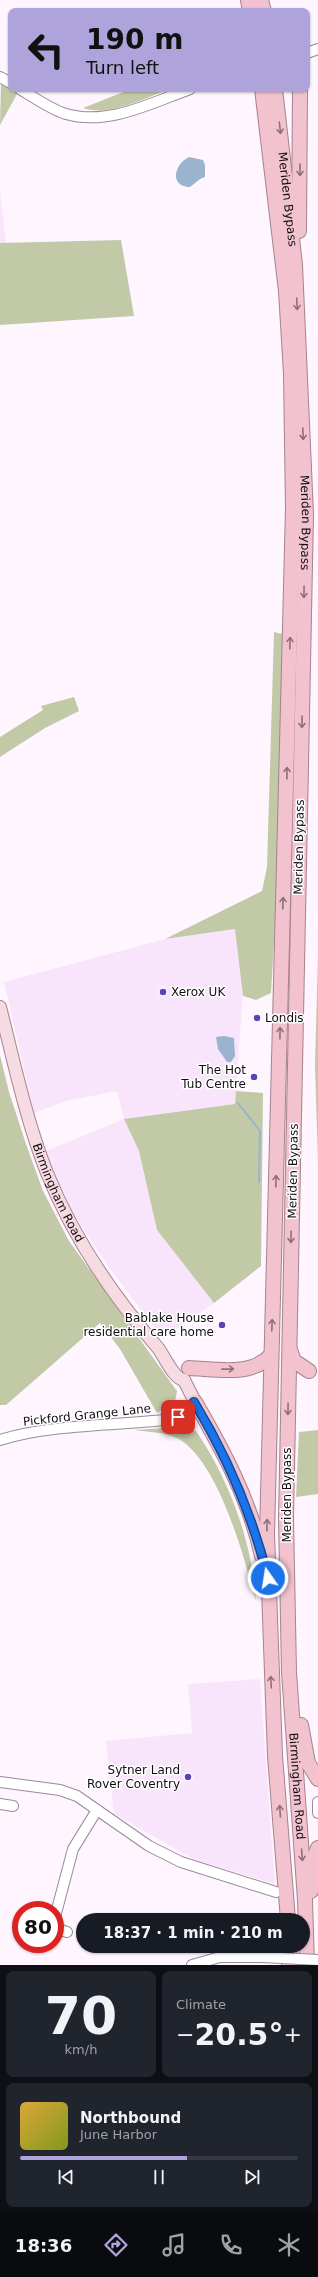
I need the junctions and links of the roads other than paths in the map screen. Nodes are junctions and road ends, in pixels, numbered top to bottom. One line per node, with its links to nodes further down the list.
1 (26, 92): 2 (street)
2 (182, 92)
3 (262, 92): 9 (highway, Meriden Bypass, one-way to 3)
4 (275, 92): 6 (highway, Meriden Bypass, one-way to 6)
5 (300, 92): 6 (highway, one-way to 6)
6 (295, 265): 8 (highway, Meriden Bypass, one-way to 8)
7 (0, 1007): 11 (main road, Birmingham Road)
8 (289, 1349): 10 (highway); 12 (highway, Meriden Bypass)
9 (271, 1355): 11 (highway, one-way to 9); 15 (highway, Meriden Bypass, one-way to 9)
10 (313, 1371): 12 (highway)
11 (183, 1372): 13 (main road, Birmingham Road)
12 (288, 1385): 16 (highway, Meriden Bypass, one-way to 16)
13 (194, 1402): 14 (street, Pickford Grange Lane); 15 (highway)
14 (0, 1440)
15 (268, 1578): 28 (highway, Birmingham Road, one-way to 15)
16 (287, 1606): 17 (highway, Birmingham Road)
17 (288, 1624): 18 (highway); 29 (highway, Birmingham Road, one-way to 29)
18 (318, 1779)
19 (0, 1782): 23 (street)
20 (318, 1802): 24 (street)
21 (0, 1804): 22 (street)
22 (13, 1806)
23 (97, 1810): 26 (street); 27 (street)
24 (318, 1813)
25 (318, 1848): 30 (highway)
26 (276, 1892)
27 (59, 1901)
28 (287, 1913)
29 (305, 1913)
30 (308, 1913)
31 (64, 1931): 32 (street)
32 (67, 1932)
33 (289, 1953): 37 (highway)
34 (307, 1953): 38 (highway, Birmingham Road)
35 (318, 1960): 36 (street, bridge)
36 (192, 1965)
37 (289, 1965)
38 (307, 1965)

